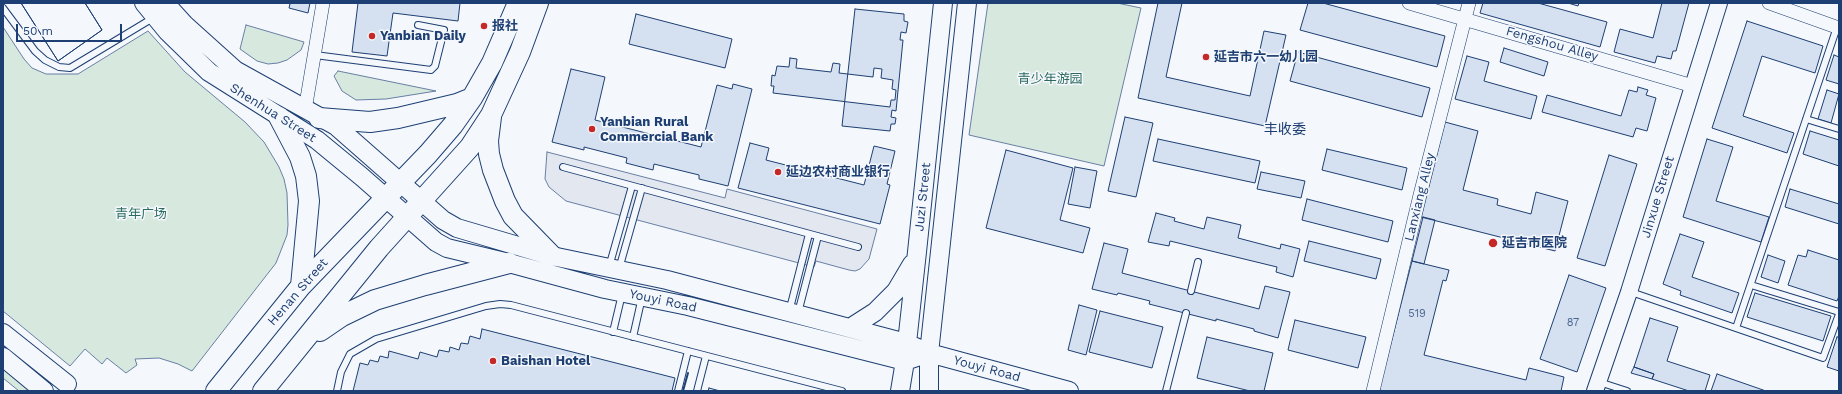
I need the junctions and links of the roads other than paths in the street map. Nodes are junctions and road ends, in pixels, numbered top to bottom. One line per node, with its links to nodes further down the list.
1 (144, 3): 13 (main road, Shenhua Street)
2 (165, 3): 20 (main road, Shenhua Street)
3 (323, 3): 17 (street)
4 (518, 3): 19 (main road, Henan Street)
5 (538, 3): 21 (main road)
6 (943, 3): 35 (main road, Juzi Street)
7 (967, 3): 57 (main road, Juzi Street)
8 (1410, 3): 14 (street, Fengshou Alley)
9 (1469, 3): 14 (street, Lanxiang Alley)
10 (1719, 3): 18 (street, Jinxue Street)
11 (1769, 3): 16 (street)
12 (3, 8): 13 (lane)
13 (155, 18): 22 (main road, Shenhua Street)
14 (1466, 18): 18 (street, Fengshou Alley); 74 (street, Lanxiang Alley)
15 (418, 25): 17 (lane)
16 (1838, 27): 23 (lane)
17 (315, 55): 20 (street)
18 (1693, 86): 43 (street, Jinxue Street)
19 (472, 98): 20 (main road); 26 (main road, Henan Street)
20 (312, 114): 26 (main road, Shenhua Street)
21 (491, 115): 30 (main road); 36 (main road)
22 (279, 117): 29 (main road, Shenhua Street); 41 (main road)
23 (1806, 119): 24 (lane); 40 (lane)
24 (1839, 129)
25 (563, 167): 27 (lane)
26 (401, 182): 29 (main road, Henan Street); 30 (main road, Shenhua Street)
27 (632, 186): 28 (lane); 39 (lane)
28 (642, 188): 32 (lane); 39 (lane)
29 (386, 198): 31 (main road, Shenhua Street); 41 (main road, Henan Street)
30 (421, 201): 31 (main road); 36 (main road, Youyi Road)
31 (407, 217): 38 (main road, Youyi Road); 54 (main road)
32 (809, 234): 33 (lane); 46 (lane)
33 (818, 236): 34 (lane); 46 (lane)
34 (858, 247)
35 (917, 252): 49 (main road); 55 (main road, Juzi Street)
36 (552, 256): 39 (main road, Youyi Road)
37 (1198, 262): 42 (lane)
38 (509, 263): 44 (main road, Youyi Road); 54 (main road)
39 (614, 269): 46 (main road, Youyi Road)
40 (1751, 285): 48 (lane); 50 (lane)
41 (301, 286): 64 (main road, Henan Street)
42 (1191, 291)
43 (1629, 292): 50 (lane); 62 (street, Jinxue Street)
44 (623, 293): 45 (main road, Youyi Road); 51 (lane)
45 (642, 297): 53 (lane); 60 (main road, Youyi Road)
46 (793, 313): 49 (main road, Youyi Road)
47 (1186, 313): 73 (lane)
48 (1839, 313): 50 (lane)
49 (850, 328): 55 (main road, Youyi Road)
50 (1736, 328)
51 (613, 332): 53 (lane); 66 (lane)
52 (3, 333): 61 (main road)
53 (633, 337): 56 (lane)
54 (303, 342): 65 (main road)
55 (906, 343): 57 (main road, Youyi Road); 60 (main road, Juzi Street)
56 (688, 351): 58 (lane); 67 (lane)
57 (929, 353): 60 (main road); 71 (main road, Juzi Street); 72 (main road, Youyi Road)
58 (706, 356): 68 (lane); 69 (lane)
59 (3, 357): 63 (main road)
60 (905, 361): 70 (main road, Juzi Street)
61 (67, 384)
62 (1596, 386): 75 (lane)
63 (44, 391)
64 (216, 391)
65 (263, 391)
66 (336, 391)
67 (678, 391)
68 (697, 391)
69 (842, 391)
70 (900, 391)
71 (928, 391)
72 (1069, 391)
73 (1166, 391)
74 (1373, 391)
75 (1627, 391)

